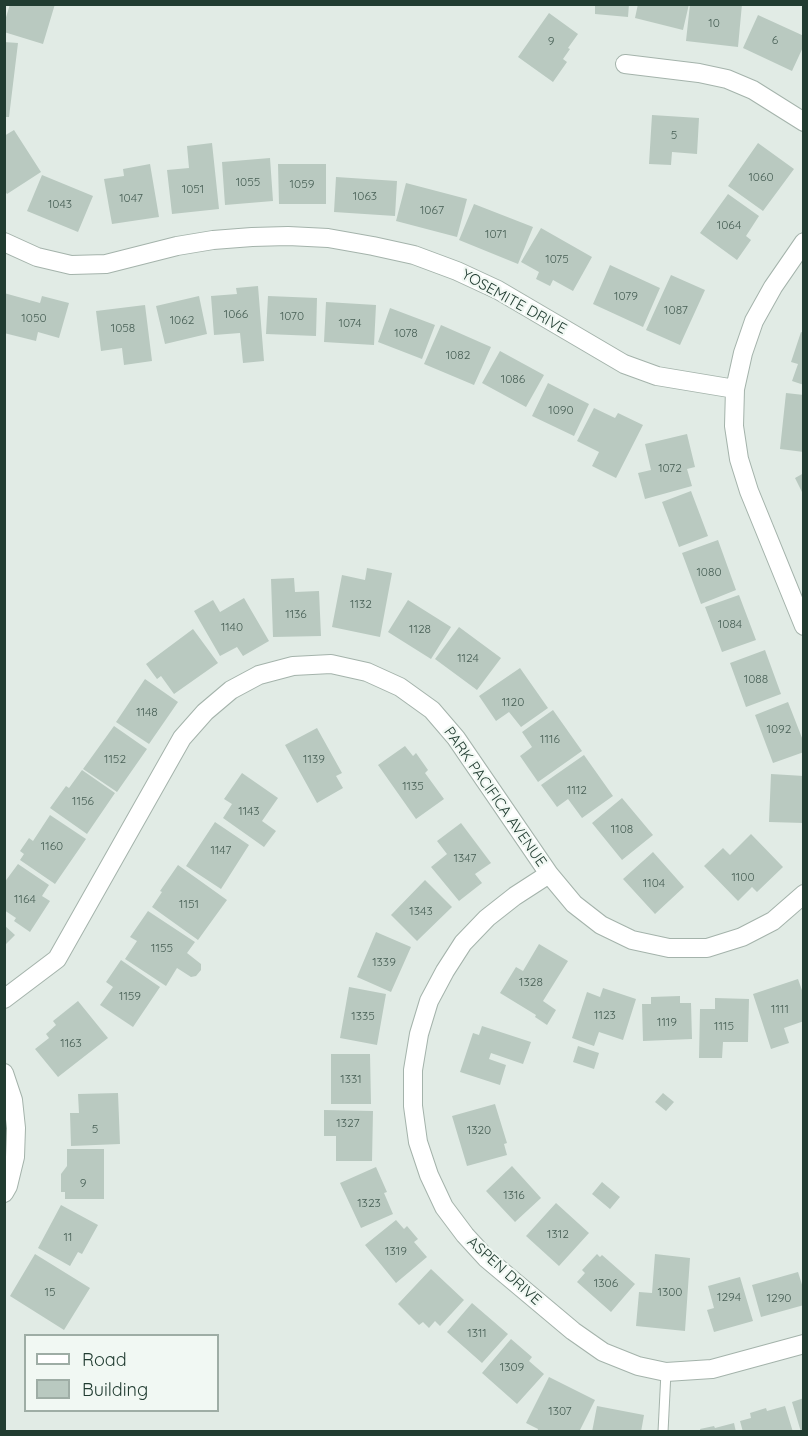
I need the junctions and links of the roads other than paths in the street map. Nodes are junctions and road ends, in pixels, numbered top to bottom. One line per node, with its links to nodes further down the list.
1 (625, 64): 2 (street)
2 (804, 122)
3 (4, 242): 5 (street, YOSEMITE DRIVE)
4 (802, 249): 5 (street)
5 (735, 389): 6 (street)
6 (804, 626)
7 (549, 874): 8 (street, PARK PACIFICA AVENUE); 9 (street, PARK PACIFICA AVENUE); 13 (street, ASPEN DRIVE)
8 (804, 894)
9 (4, 999)
10 (4, 1073): 11 (street)
11 (4, 1193)
12 (804, 1344): 13 (street, ASPEN DRIVE)
13 (666, 1372): 14 (lane)
14 (663, 1431)

